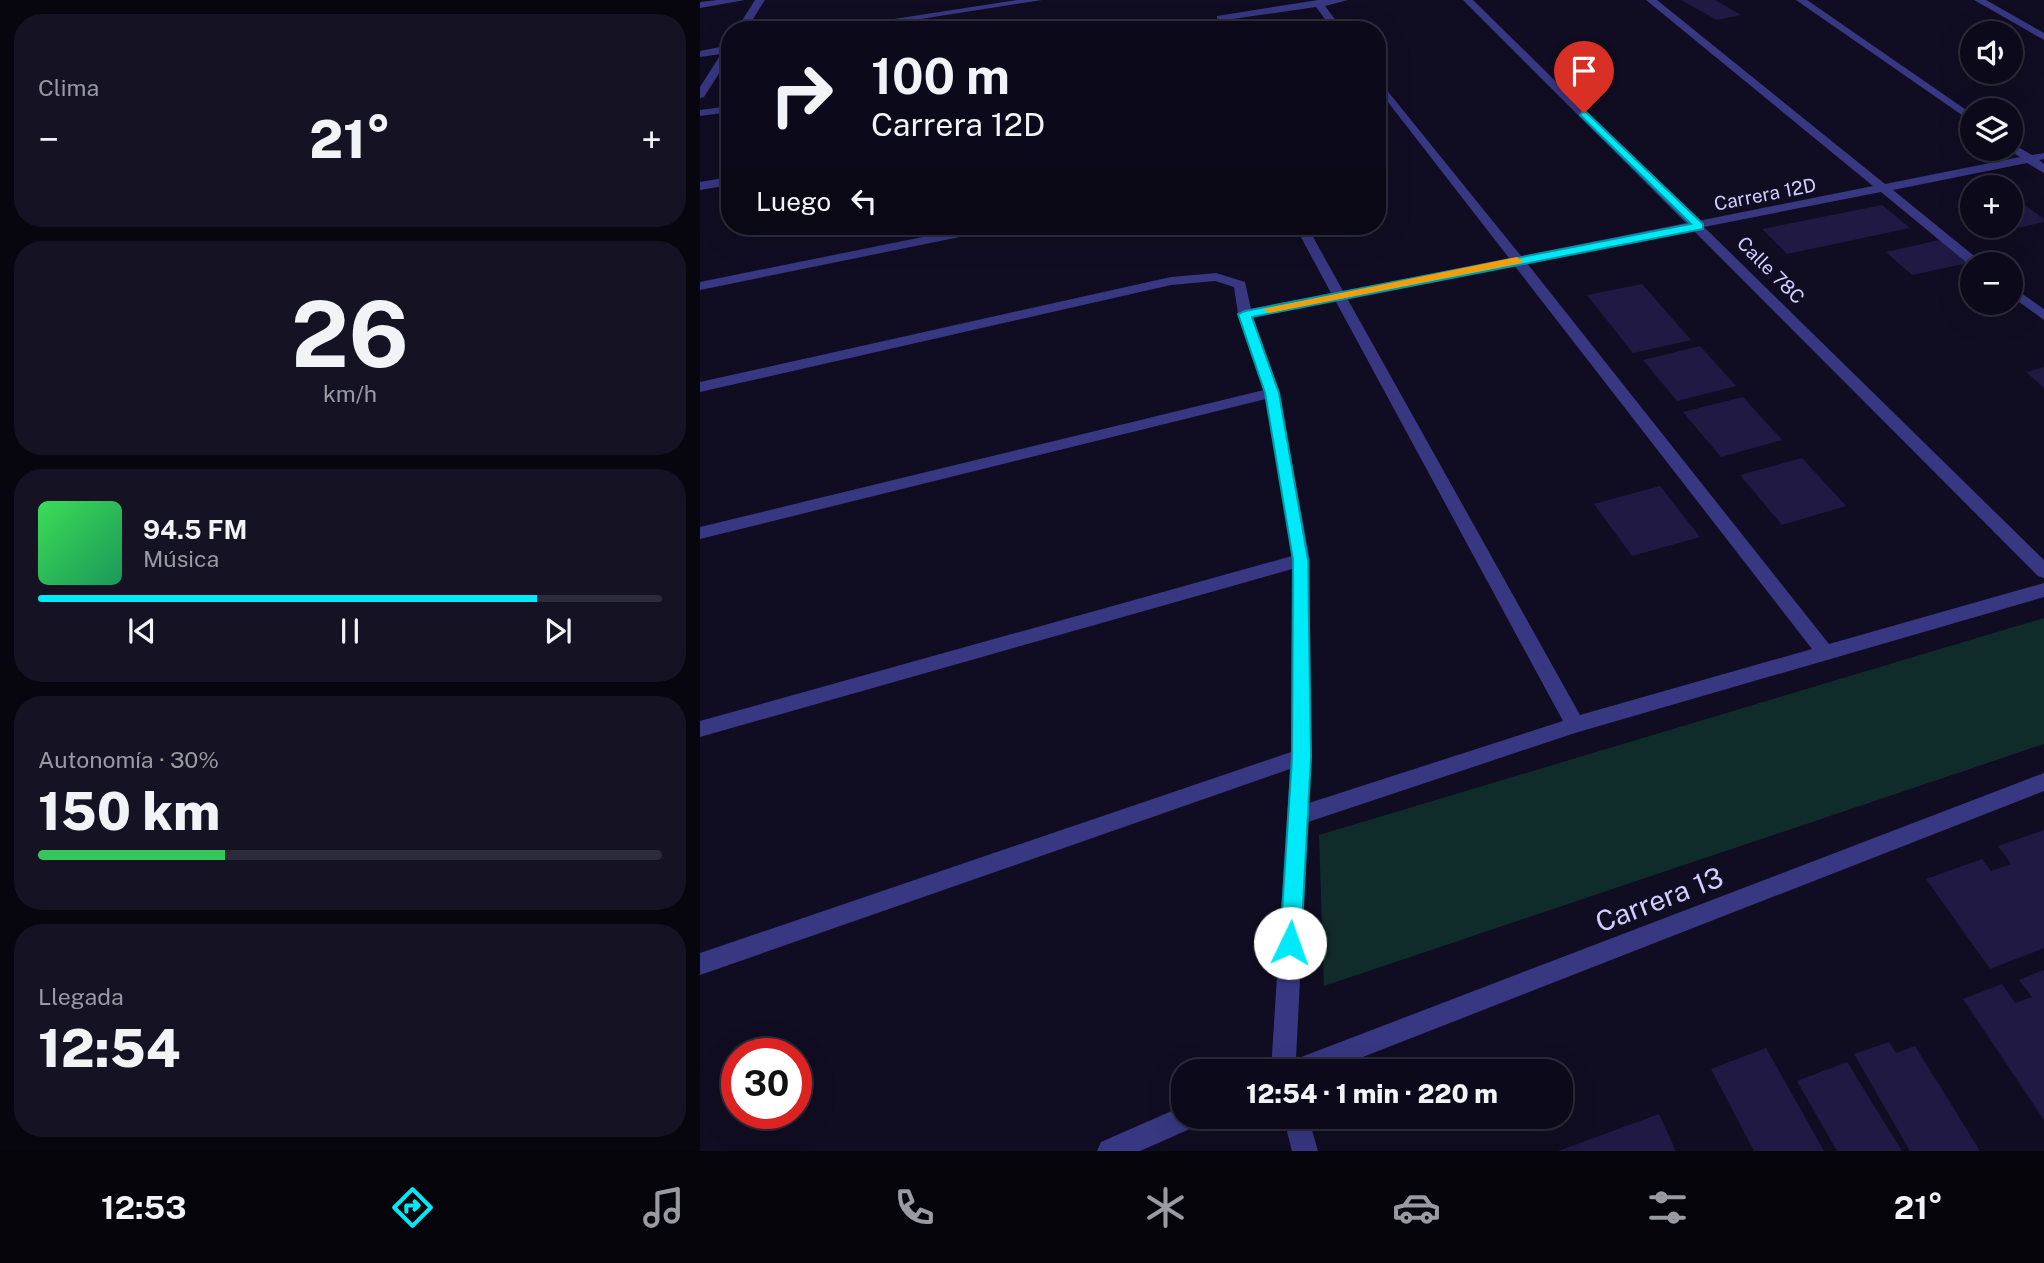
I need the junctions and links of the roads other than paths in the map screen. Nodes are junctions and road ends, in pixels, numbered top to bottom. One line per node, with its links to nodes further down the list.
1 (740, 0): 11 (street)
2 (760, 0): 13 (street)
3 (1037, 0): 14 (street)
4 (1247, 0): 12 (street)
5 (1343, 0): 10 (street)
6 (1468, 0): 33 (street, Calle 78C)
7 (1651, 0): 32 (street)
8 (1801, 0): 24 (street)
9 (1979, 0): 17 (street)
10 (1318, 4): 12 (street); 16 (street)
11 (700, 5)
12 (1249, 14): 15 (street)
13 (747, 21)
14 (891, 21)
15 (1221, 21)
16 (1331, 21)
17 (2044, 37)
18 (721, 50): 19 (street)
19 (700, 54)
20 (721, 62): 22 (street)
21 (1386, 93): 37 (street)
22 (700, 95)
23 (721, 110): 25 (street)
24 (1960, 112)
25 (700, 113)
26 (2023, 155): 28 (street)
27 (2044, 156): 28 (street, Carrera 12D)
28 (2029, 159): 29 (street); 32 (street, Carrera 12D)
29 (2044, 169)
30 (721, 182): 31 (street)
31 (700, 186)
32 (1882, 190): 33 (street, Carrera 12D); 36 (street)
33 (1699, 226): 37 (street, Carrera 12D); 47 (street, Calle 78C)
34 (950, 235): 38 (street)
35 (1306, 235): 39 (street)
36 (1962, 252)
37 (1516, 261): 39 (street, Carrera 12D); 49 (street)
38 (700, 286)
39 (1338, 295): 41 (street, Carrera 12D); 50 (street)
40 (2023, 299): 42 (street)
41 (1245, 314): 43 (street); 44 (street)
42 (2044, 316)
43 (700, 387)
44 (1272, 393): 45 (street); 46 (street)
45 (700, 533)
46 (1301, 560): 51 (street); 52 (street)
47 (2044, 571)
48 (2044, 590): 49 (street)
49 (1825, 653): 50 (street)
50 (1575, 725): 54 (street)
51 (700, 729)
52 (1301, 757): 54 (street); 55 (street)
53 (2044, 782): 57 (street, Carrera 13)
54 (1297, 816): 56 (street)
55 (700, 964)
56 (1284, 1059)
57 (1327, 1059)
58 (1171, 1124): 60 (street)
59 (1299, 1129): 61 (street)
60 (1110, 1151)
61 (1305, 1151)

